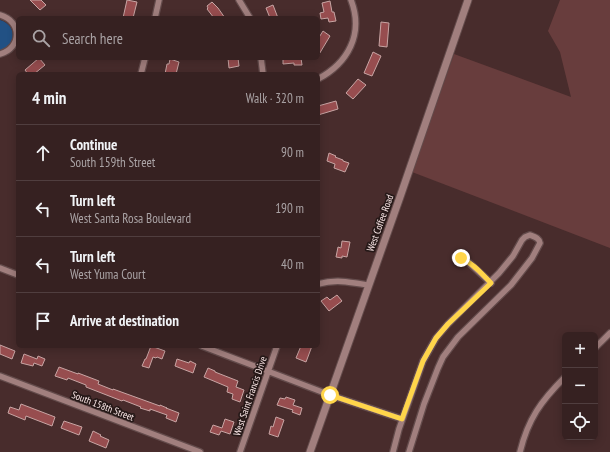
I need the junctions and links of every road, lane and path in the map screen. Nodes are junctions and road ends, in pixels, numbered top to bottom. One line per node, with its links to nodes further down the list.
1 (159, 0): 6 (street)
2 (239, 0): 7 (street)
3 (351, 0): 15 (street)
4 (468, 0): 21 (street, West Coffee Road)
5 (0, 15): 8 (street)
6 (155, 16)
7 (249, 16)
8 (16, 29)
9 (16, 39): 10 (street)
10 (0, 54)
11 (144, 60): 13 (street)
12 (261, 60): 14 (street)
13 (142, 72)
14 (263, 72)
15 (320, 78)
16 (455, 257): 19 (street)
17 (0, 268): 18 (street)
18 (16, 275)
19 (491, 283): 30 (street); 35 (street)
20 (320, 284): 21 (street)
21 (368, 285): 29 (street, West Coffee Road)
22 (610, 333): 23 (street)
23 (598, 345)
24 (207, 348): 26 (street)
25 (276, 348): 26 (street, West Saint Francis Drive)
26 (268, 371): 29 (street); 32 (street, West Saint Francis Drive)
27 (0, 376): 31 (street, South 158th Street)
28 (562, 380): 36 (street)
29 (330, 395): 30 (street); 33 (street, West Coffee Road)
30 (402, 419): 34 (street)
31 (200, 452)
32 (240, 452)
33 (310, 452)
34 (393, 452)
35 (409, 452)
36 (520, 452)

